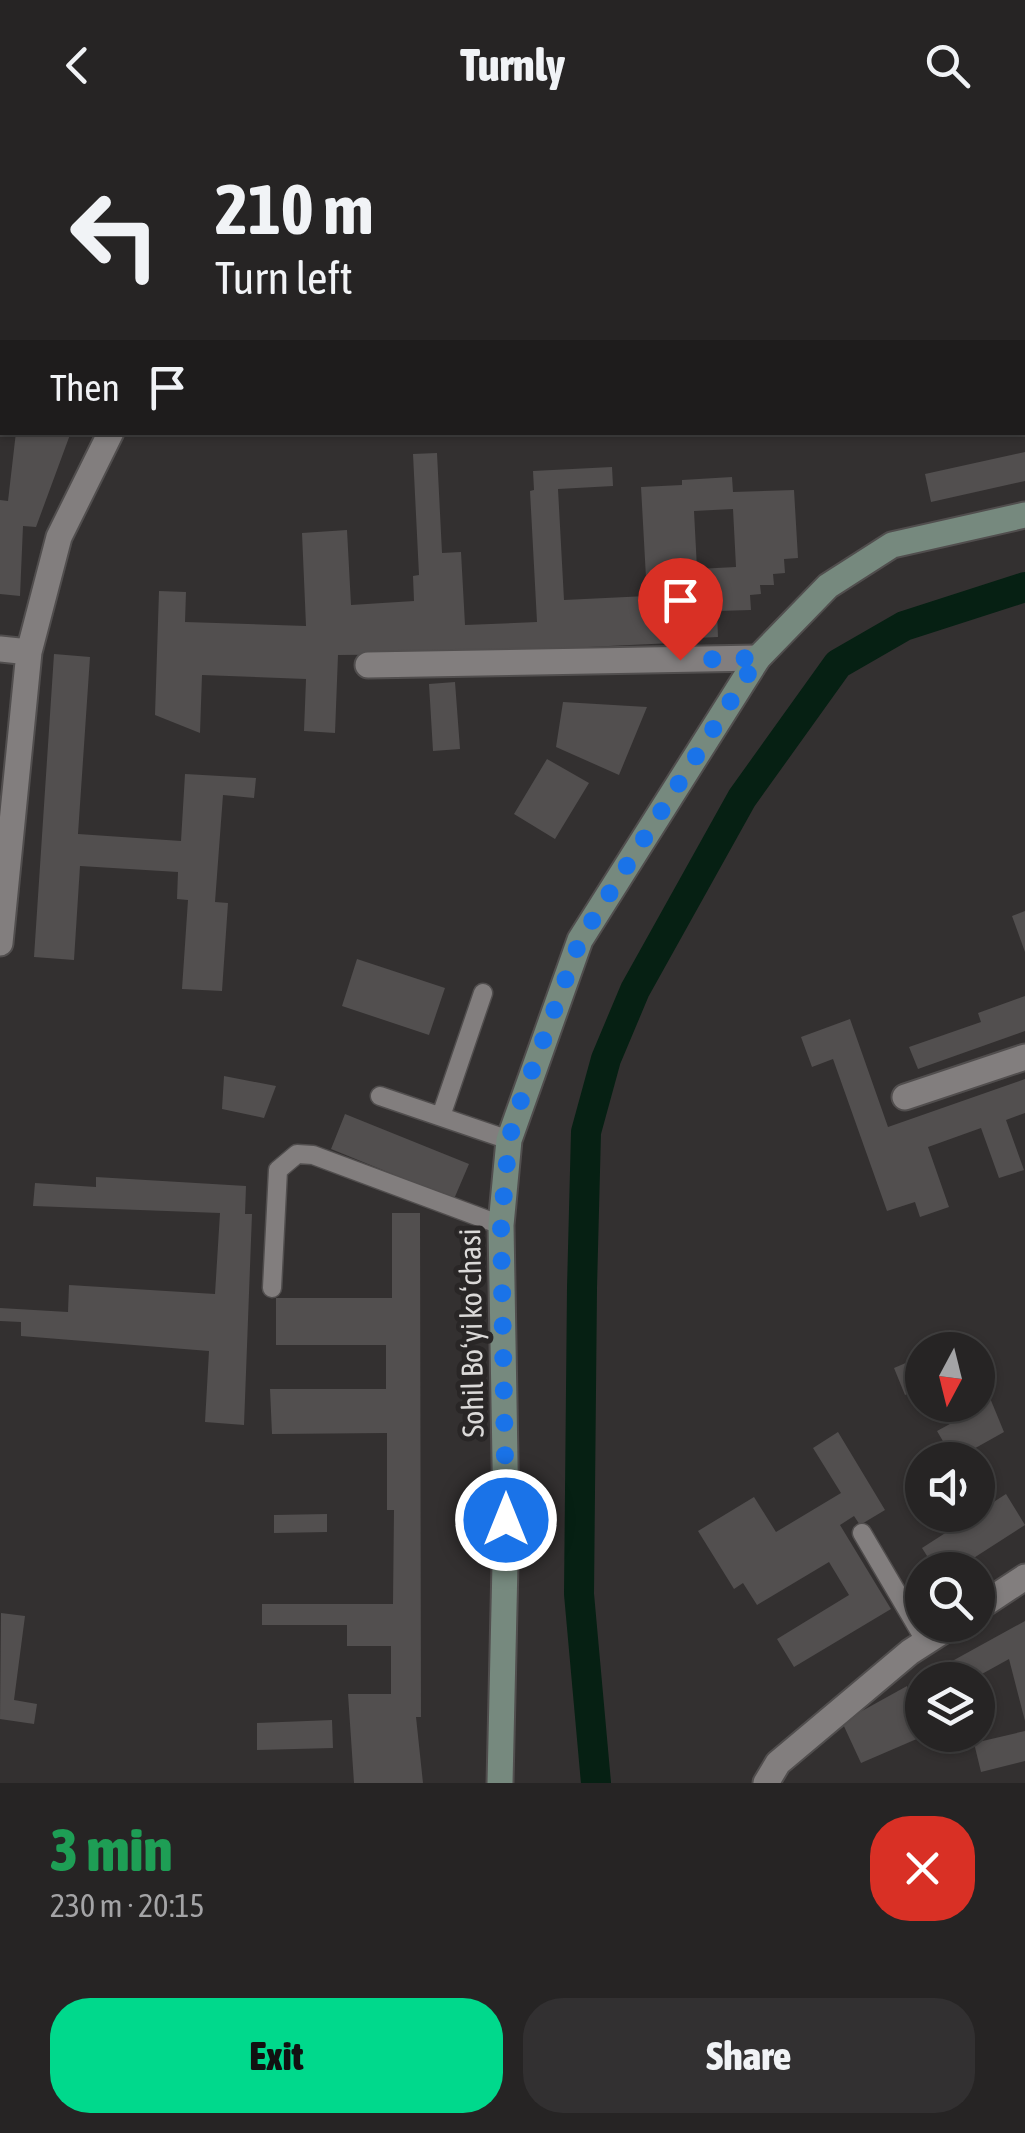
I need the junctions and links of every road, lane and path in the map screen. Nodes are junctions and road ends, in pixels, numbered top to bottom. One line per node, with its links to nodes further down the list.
1 (109, 435): 4 (street)
2 (1025, 515): 5 (main road, Sohil Boʻyi koʻchasi)
3 (0, 650): 4 (street)
4 (29, 652): 7 (street)
5 (758, 658): 6 (street); 14 (main road, Sohil Boʻyi koʻchasi)
6 (368, 665)
7 (0, 913): 8 (street)
8 (0, 943)
9 (482, 993): 13 (lane)
10 (1025, 1058): 12 (street)
11 (380, 1096): 13 (lane)
12 (905, 1097)
13 (440, 1116): 14 (lane)
14 (509, 1140): 15 (main road, Sohil Boʻyi koʻchasi)
15 (501, 1225): 16 (lane); 22 (main road, Sohil Boʻyi koʻchasi)
16 (272, 1288)
17 (862, 1534): 20 (lane)
18 (1025, 1577): 19 (street)
19 (995, 1597)
20 (905, 1607)
21 (926, 1642): 23 (street)
22 (500, 1783)
23 (766, 1783)

